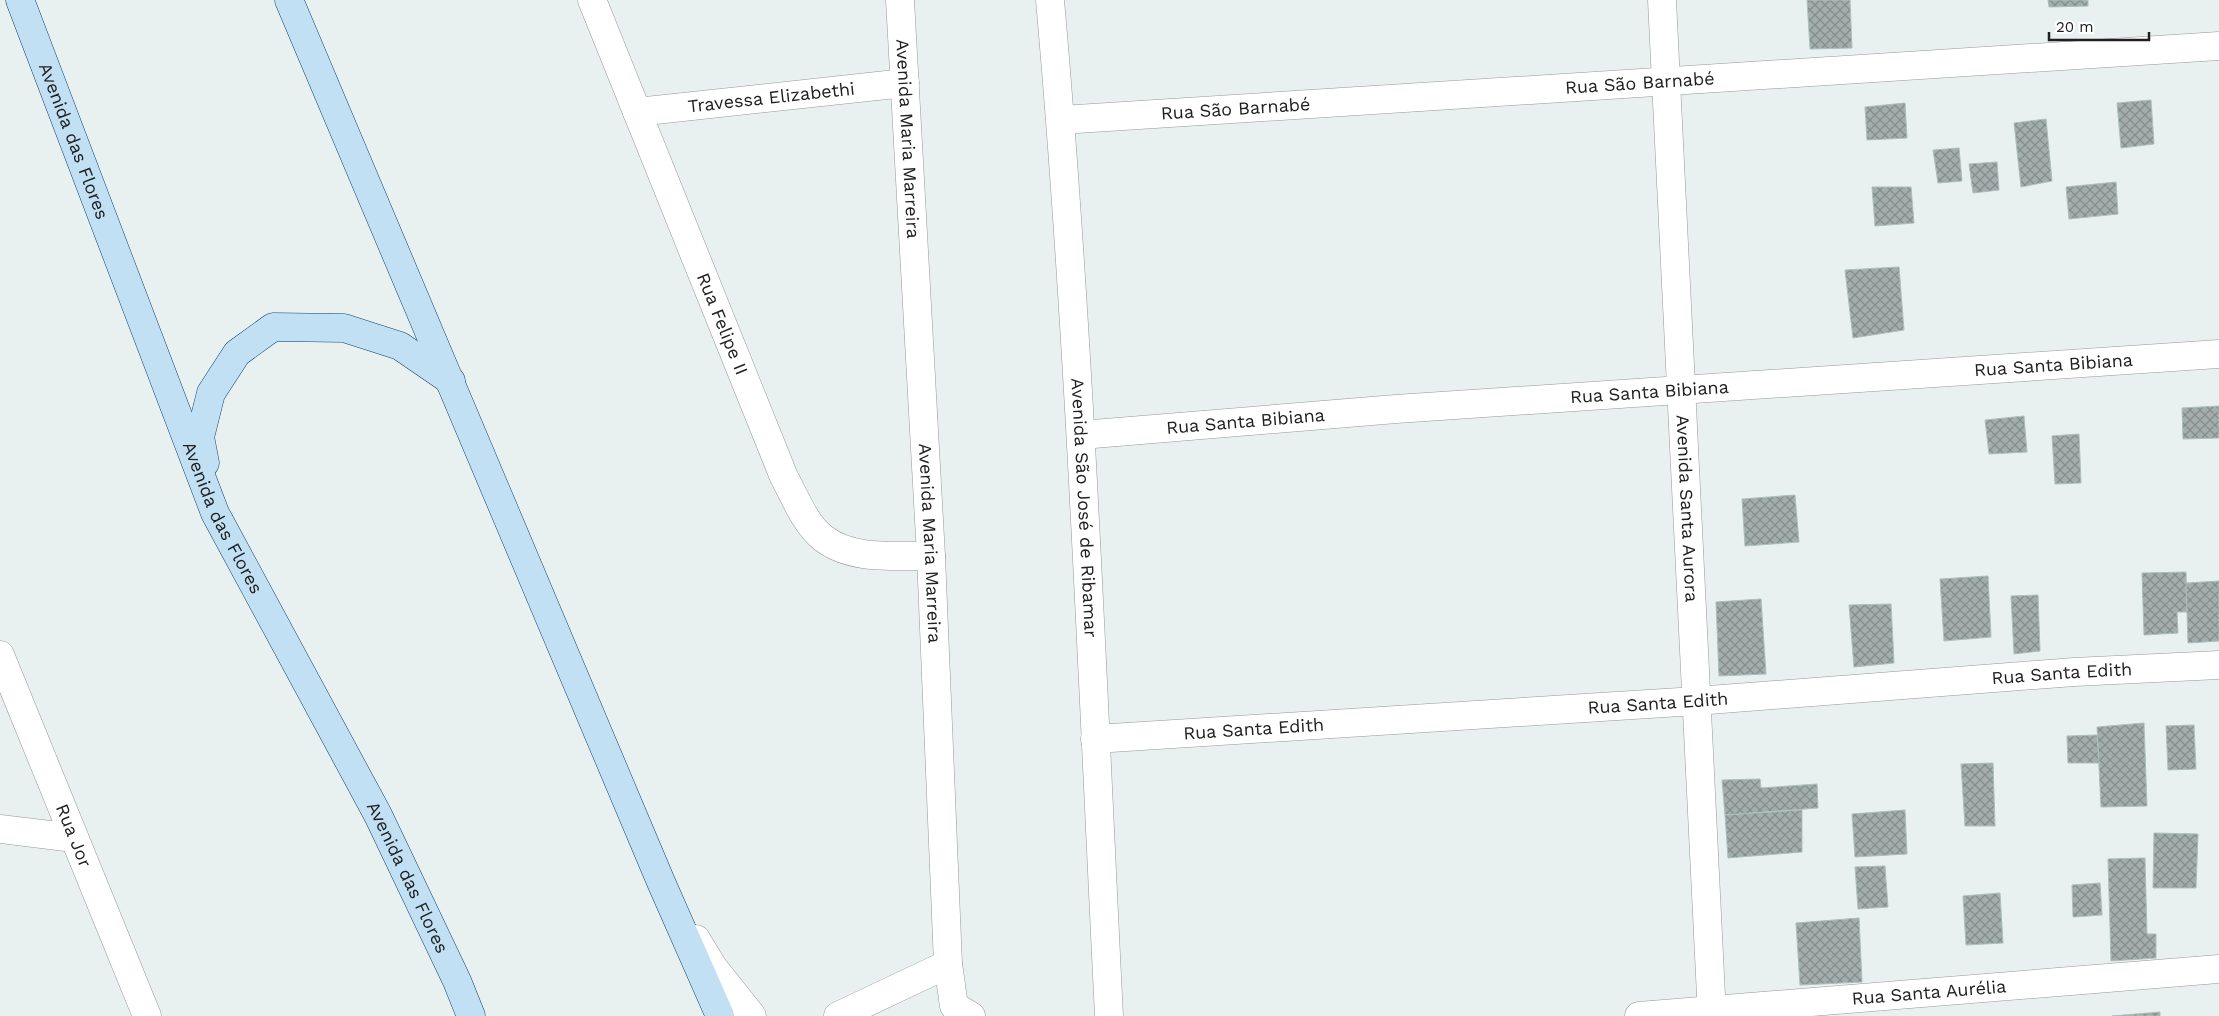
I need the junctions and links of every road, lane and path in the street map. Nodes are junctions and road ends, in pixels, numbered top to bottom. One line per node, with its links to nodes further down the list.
1 (20, 0): 16 (main road, Avenida das Flores)
2 (289, 0): 13 (main road)
3 (592, 0): 10 (street, Rua Felipe II)
4 (900, 0): 8 (street, Avenida Maria Marreira)
5 (1050, 0): 11 (street, Avenida São José de Ribamar)
6 (1662, 0): 9 (street, Avenida Santa Aurora)
7 (2219, 46): 9 (street, Rua São Barnabé)
8 (906, 82): 10 (street, Travessa Elizabethi); 17 (street, Avenida Maria Marreira)
9 (1667, 83): 11 (street, Rua São Barnabé); 14 (street, Avenida Santa Aurora)
10 (637, 112): 17 (street, Rua Felipe II)
11 (1061, 120): 15 (street, Avenida São José de Ribamar)
12 (2219, 354): 14 (street, Rua Santa Bibiana)
13 (452, 382): 16 (main road); 24 (main road)
14 (1682, 389): 15 (street, Rua Santa Bibiana); 20 (street, Avenida Santa Aurora)
15 (1081, 435): 21 (street, Avenida São José de Ribamar)
16 (215, 513): 30 (main road, Avenida das Flores)
17 (931, 556): 25 (street, Avenida Maria Marreira)
18 (0, 655): 23 (street, Rua Jor)
19 (2219, 665): 20 (street, Rua Santa Edith)
20 (1696, 700): 21 (street, Rua Santa Edith); 28 (street, Avenida Santa Aurora)
21 (1095, 739): 34 (street, Avenida São José de Ribamar)
22 (0, 830): 23 (street)
23 (74, 838): 29 (street, Rua Jor)
24 (661, 882): 31 (main road); 32 (street)
25 (948, 964): 27 (street); 33 (street)
26 (2219, 969): 28 (street, Rua Santa Aurélia)
27 (953, 1013)
28 (1712, 1014): 35 (street, Rua Santa Aurélia)
29 (147, 1016)
30 (471, 1016)
31 (720, 1016)
32 (752, 1016)
33 (838, 1016)
34 (1109, 1016)
35 (1639, 1016)

